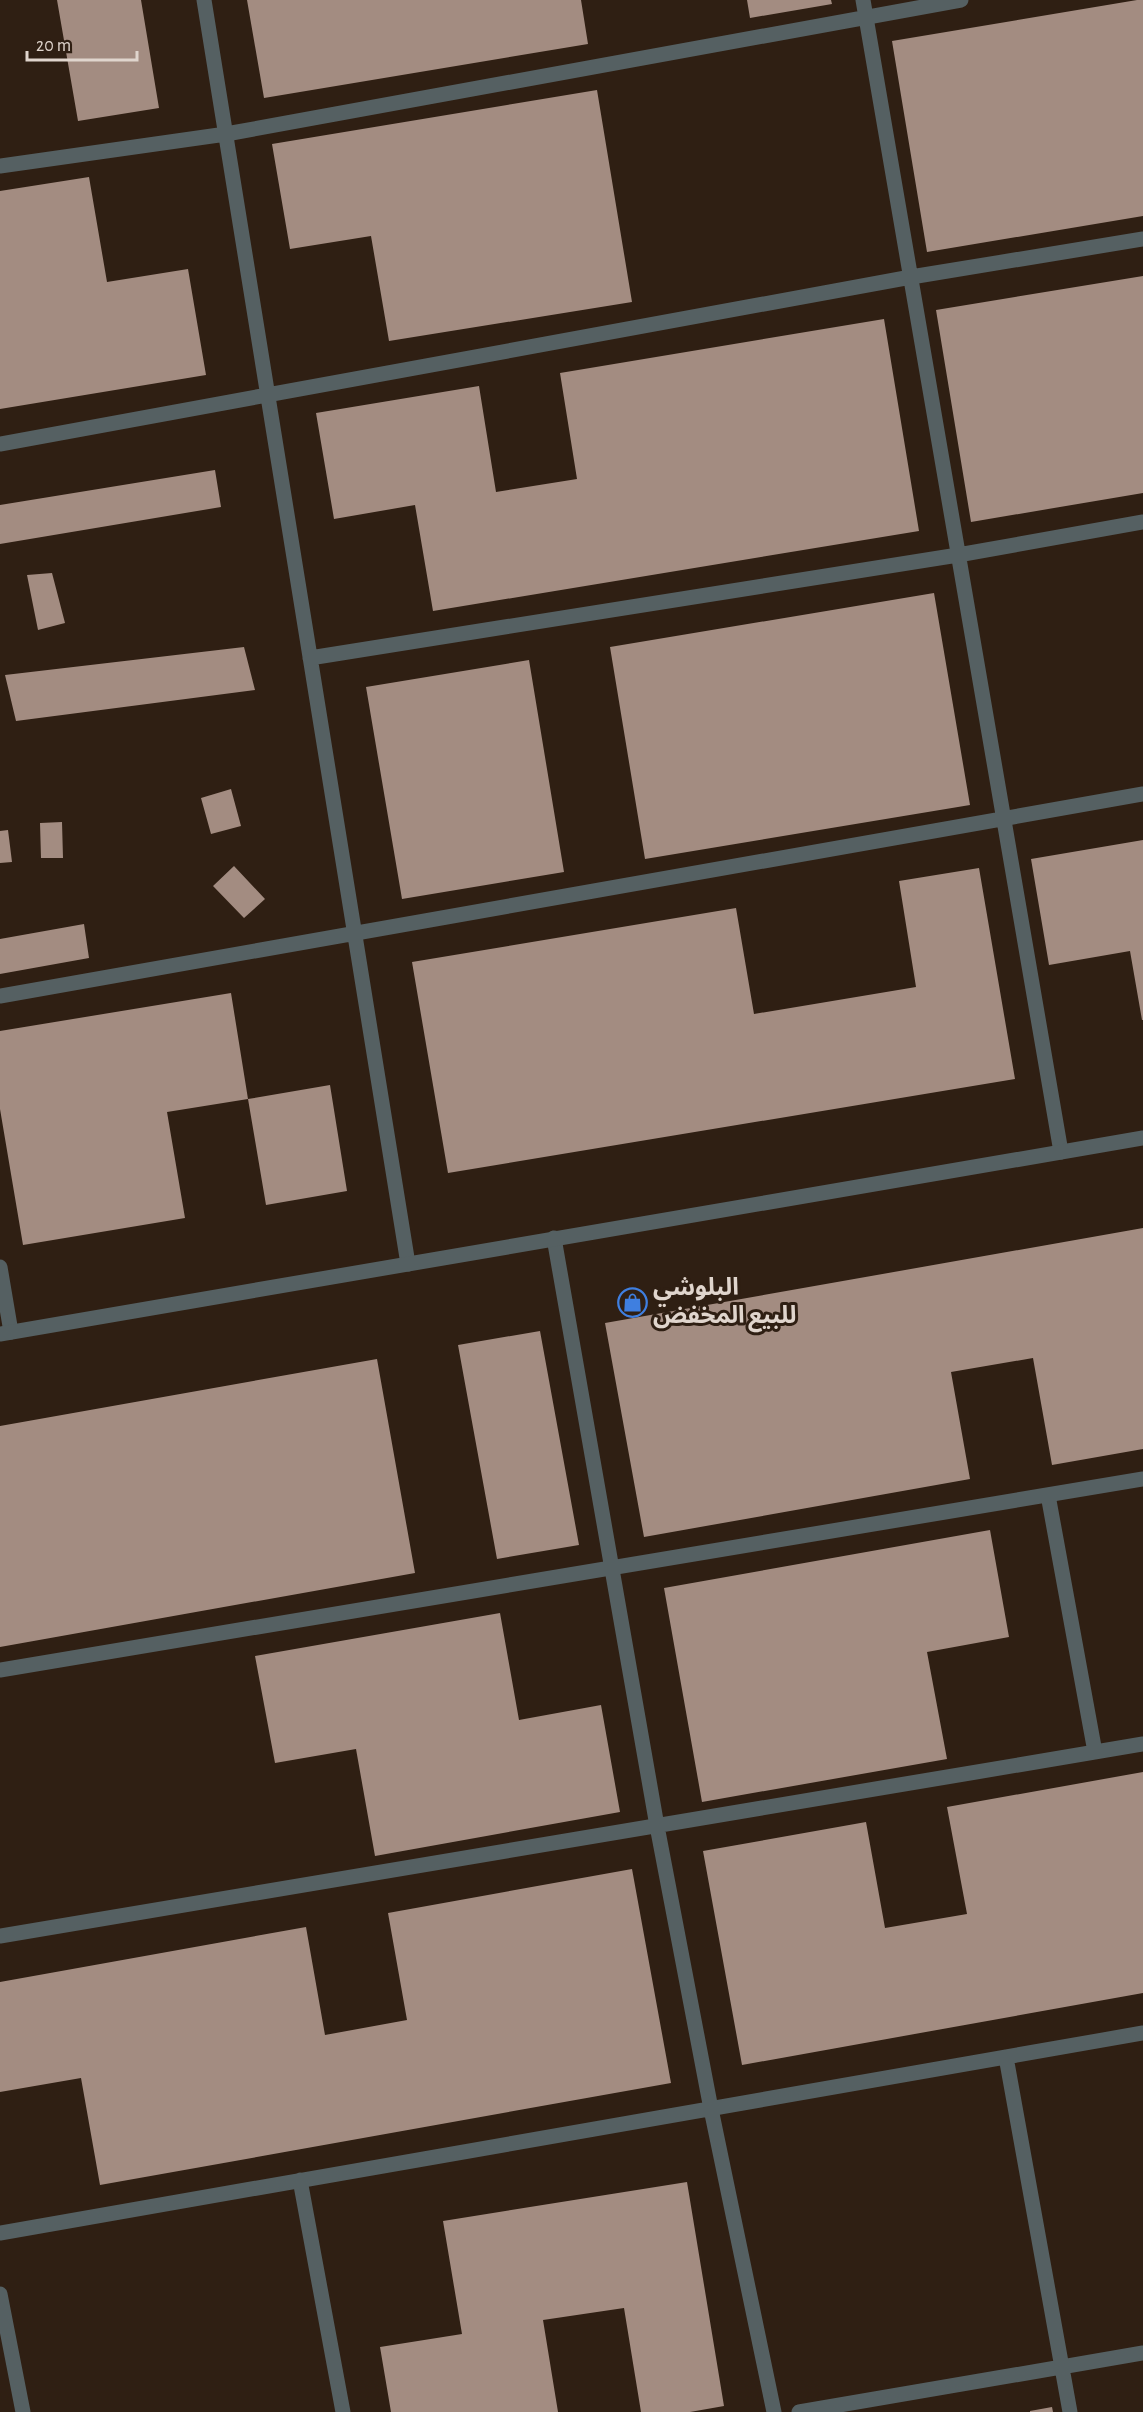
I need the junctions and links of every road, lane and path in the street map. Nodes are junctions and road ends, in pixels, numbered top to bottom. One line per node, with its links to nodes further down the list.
1 (204, 0): 5 (street)
2 (863, 0): 4 (street)
3 (961, 0): 4 (street)
4 (866, 16): 5 (street); 8 (street)
5 (226, 134): 6 (street); 9 (street)
6 (0, 166)
7 (1143, 239): 8 (street)
8 (910, 277): 9 (street); 12 (street)
9 (268, 395): 10 (street); 13 (street)
10 (0, 444)
11 (1143, 522): 12 (street)
12 (958, 555): 13 (street); 15 (street)
13 (310, 658): 16 (street)
14 (1143, 794): 15 (street)
15 (1004, 817): 16 (street); 19 (street)
16 (355, 933): 17 (street); 21 (street)
17 (0, 996)
18 (1143, 1138): 19 (street)
19 (1061, 1152): 20 (street)
20 (554, 1238): 21 (street); 26 (street)
21 (408, 1264): 23 (street)
22 (0, 1267): 23 (street)
23 (6, 1333)
24 (1143, 1479): 25 (street)
25 (1048, 1495): 26 (street); 29 (street)
26 (610, 1568): 27 (street); 30 (street)
27 (0, 1670)
28 (1143, 1744): 29 (street)
29 (1095, 1752): 30 (street)
30 (657, 1826): 31 (street); 34 (street)
31 (0, 1936)
32 (1143, 2033): 33 (street)
33 (1006, 2057): 34 (street); 39 (street)
34 (711, 2109): 35 (street); 42 (street)
35 (300, 2180): 36 (street); 41 (street)
36 (0, 2233)
37 (0, 2294): 40 (street)
38 (1143, 2353): 39 (street)
39 (1061, 2367): 43 (street); 44 (street)
40 (23, 2412)
41 (344, 2412)
42 (774, 2412)
43 (799, 2412)
44 (1070, 2412)

